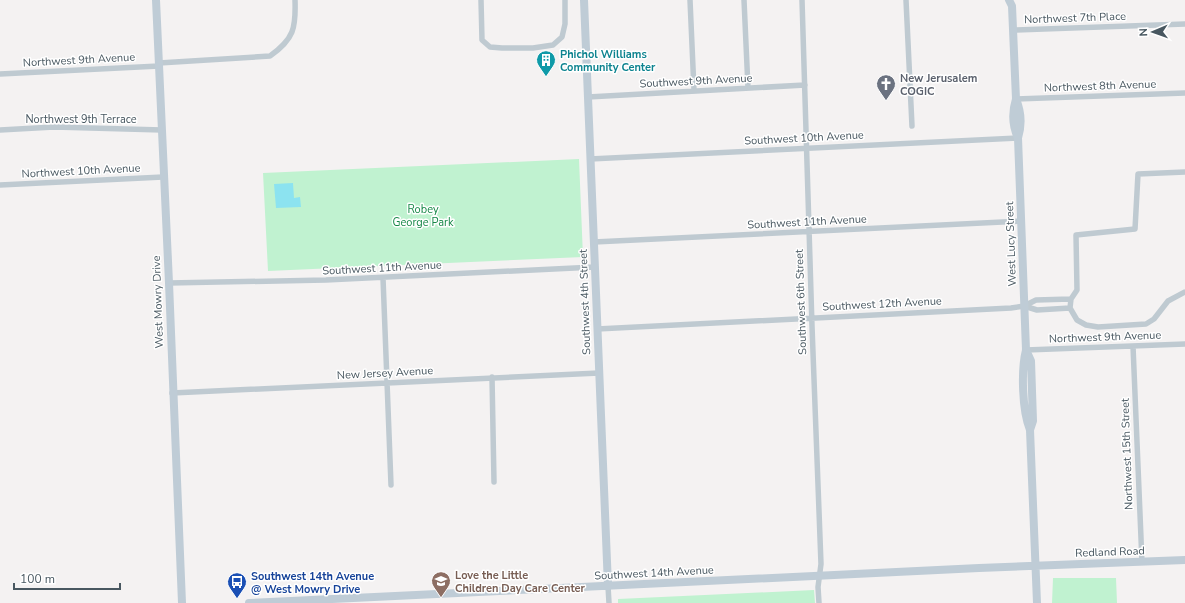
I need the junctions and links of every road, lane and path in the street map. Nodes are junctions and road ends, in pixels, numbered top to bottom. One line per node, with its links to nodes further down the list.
1 (156, 0): 13 (street, West Mowry Drive)
2 (295, 0): 13 (street)
3 (480, 0): 4 (street)
4 (565, 0)
5 (584, 0): 19 (street, Southwest 4th Street)
6 (690, 0): 17 (street)
7 (744, 0): 16 (street)
8 (802, 0): 15 (street, Southwest 6th Street)
9 (906, 0): 21 (street)
10 (1012, 2): 12 (street, West Lucy Street)
11 (1185, 24): 12 (street, Northwest 7th Place)
12 (1014, 30): 20 (street, West Lucy Street)
13 (159, 64): 14 (street, Northwest 9th Avenue); 23 (street, West Mowry Drive)
14 (0, 74)
15 (805, 85): 16 (street, Southwest 9th Avenue); 25 (street, Southwest 6th Street)
16 (748, 88): 17 (street, Southwest 9th Avenue)
17 (694, 90): 19 (street, Southwest 9th Avenue)
18 (1185, 93): 20 (street, Northwest 8th Avenue)
19 (588, 97): 26 (street, Southwest 4th Street)
20 (1016, 99): 24 (street, West Lucy Street)
21 (912, 126)
22 (0, 130): 23 (street, Northwest 9th Terrace)
23 (162, 130): 28 (street, West Mowry Drive)
24 (1018, 138): 25 (street, Southwest 10th Avenue); 30 (street, West Lucy Street)
25 (807, 148): 26 (street, Southwest 10th Avenue); 31 (street, Southwest 6th Street)
26 (590, 158): 32 (street, Southwest 4th Street)
27 (1185, 172): 37 (street)
28 (163, 177): 29 (street, Northwest 10th Avenue); 35 (street, West Mowry Drive)
29 (0, 185)
30 (1021, 221): 31 (street, Southwest 11th Avenue); 38 (street, West Lucy Street)
31 (810, 232): 32 (street, Southwest 11th Avenue); 40 (street, Southwest 6th Street)
32 (594, 242): 33 (street, Southwest 4th Street)
33 (595, 267): 34 (street, Southwest 11th Avenue); 41 (street, Southwest 4th Street)
34 (382, 278): 35 (street, Southwest 11th Avenue); 47 (street)
35 (169, 283): 48 (street, West Mowry Drive)
36 (1185, 292): 39 (street)
37 (1071, 299): 38 (street); 39 (street)
38 (1024, 306): 39 (street); 40 (street, Southwest 12th Avenue); 44 (street, West Lucy Street)
39 (1070, 308)
40 (812, 318): 41 (street, Southwest 12th Avenue); 54 (street, Southwest 6th Street)
41 (597, 328): 45 (street, Southwest 4th Street)
42 (1185, 344): 43 (street, Northwest 9th Avenue)
43 (1133, 346): 44 (street, Northwest 9th Avenue); 52 (street, Northwest 15th Street)
44 (1026, 350): 53 (street, West Lucy Street)
45 (599, 373): 46 (street, New Jersey Avenue); 55 (street, Southwest 4th Street)
46 (492, 377): 47 (street, New Jersey Avenue); 49 (street)
47 (386, 382): 48 (street, New Jersey Avenue); 50 (street)
48 (172, 393): 56 (street, West Mowry Drive)
49 (494, 482)
50 (391, 485)
51 (1185, 560): 52 (street, Redland Road)
52 (1142, 562): 53 (street, Redland Road)
53 (1035, 565): 54 (street, Southwest 14th Avenue); 60 (street, West Lucy Street)
54 (820, 576): 55 (street, Southwest 14th Avenue); 59 (street, Southwest 6th Street)
55 (608, 586): 57 (street, Southwest 14th Avenue); 58 (street, Southwest 4th Street)
56 (182, 603)
57 (249, 603)
58 (609, 603)
59 (819, 603)
60 (1037, 603)

